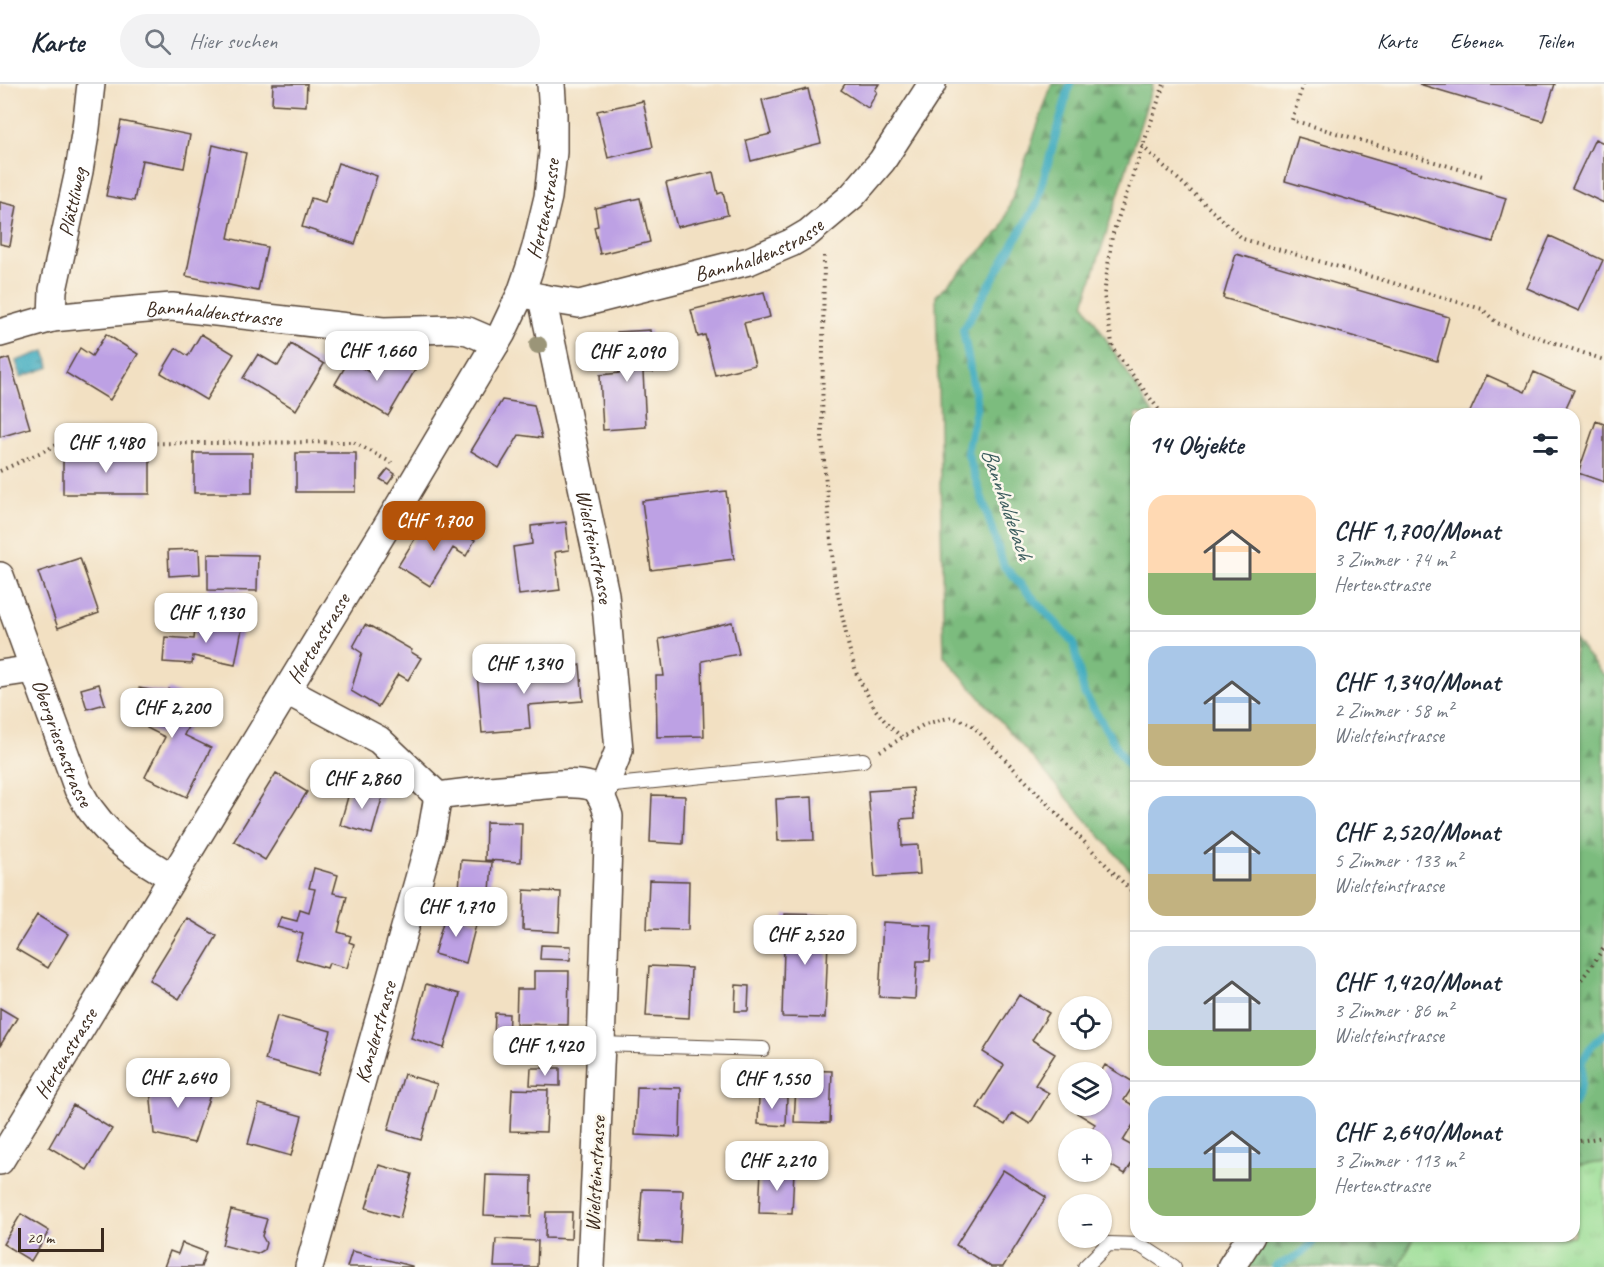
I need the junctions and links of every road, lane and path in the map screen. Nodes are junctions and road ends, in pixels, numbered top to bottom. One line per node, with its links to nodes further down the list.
1 (92, 84): 10 (street, Plättliweg)
2 (551, 84): 9 (street, Hertenstrasse)
3 (932, 84): 8 (street, Bannhaldenstrasse)
4 (1164, 84): 6 (path)
5 (1303, 84): 7 (path)
6 (1142, 147): 13 (path); 14 (path)
7 (1486, 177)
8 (824, 219): 9 (street, Bannhaldenstrasse); 25 (path)
9 (531, 295): 12 (street, Hertenstrasse); 22 (street, Wielsteinstrasse)
10 (52, 318): 11 (street, Bannhaldenstrasse); 12 (street, Bannhaldenstrasse)
11 (0, 333)
12 (496, 343): 16 (street, Hertenstrasse)
13 (1604, 360)
14 (1157, 408)
15 (0, 471): 16 (path)
16 (417, 476): 20 (street, Hertenstrasse)
17 (0, 576): 18 (street, Obergriesenstrasse)
18 (33, 669): 19 (street); 24 (street, Obergriesenstrasse)
19 (0, 674)
20 (287, 691): 23 (street); 24 (street, Hertenstrasse)
21 (862, 760): 22 (lane)
22 (601, 795): 23 (street); 28 (street, Wielsteinstrasse)
23 (438, 796): 34 (street, Kanzlerstrasse)
24 (172, 877): 32 (street, Hertenstrasse)
25 (1130, 890)
26 (1604, 947): 27 (path)
27 (1580, 981)
28 (601, 1044): 29 (lane); 35 (street, Wielsteinstrasse)
29 (763, 1049)
30 (1604, 1137): 31 (path)
31 (1580, 1141)
32 (0, 1161)
33 (1247, 1242): 38 (street)
34 (309, 1267)
35 (591, 1267)
36 (1084, 1267): 37 (lane)
37 (1174, 1267)
38 (1231, 1267)

